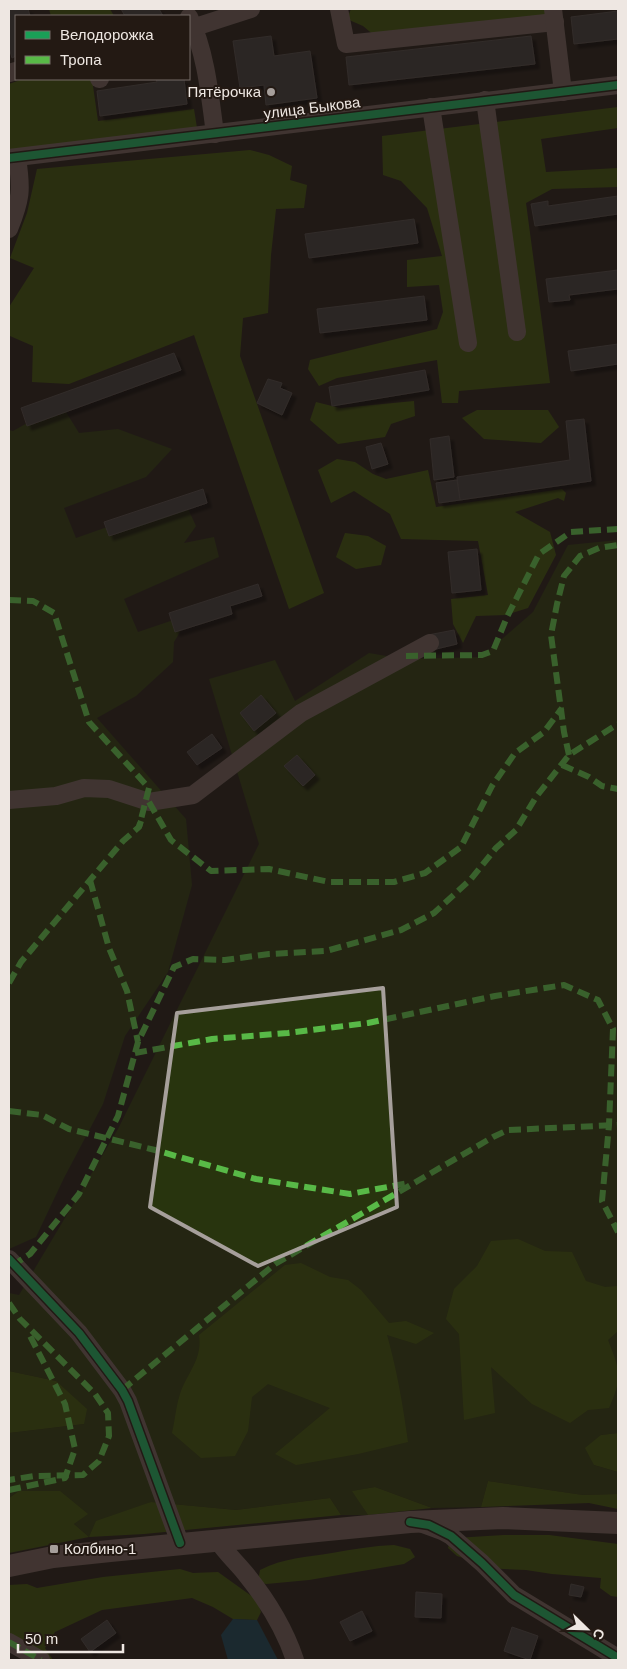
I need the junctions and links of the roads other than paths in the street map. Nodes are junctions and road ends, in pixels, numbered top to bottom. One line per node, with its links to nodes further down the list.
1 (251, 9): 4 (street)
2 (339, 9): 3 (street)
3 (554, 16): 6 (street)
4 (190, 23): 9 (street)
5 (618, 85): 6 (street, улица Быкова)
6 (563, 92): 7 (street, улица Быкова)
7 (485, 100): 8 (street, улица Быкова); 12 (street)
8 (431, 107): 9 (street, улица Быкова); 13 (street)
9 (215, 134): 10 (street, улица Быкова)
10 (13, 158): 11 (street)
11 (9, 229)
12 (517, 332)
13 (468, 343)
14 (430, 643): 15 (street)
15 (9, 800)
16 (9, 1258): 20 (street)
17 (410, 1522): 18 (main road); 19 (main road); 23 (street)
18 (618, 1524)
19 (218, 1541): 20 (main road); 25 (street)
20 (180, 1543): 21 (main road)
21 (9, 1566)
22 (9, 1642): 24 (street)
23 (618, 1658)
24 (42, 1660)
25 (295, 1660)

